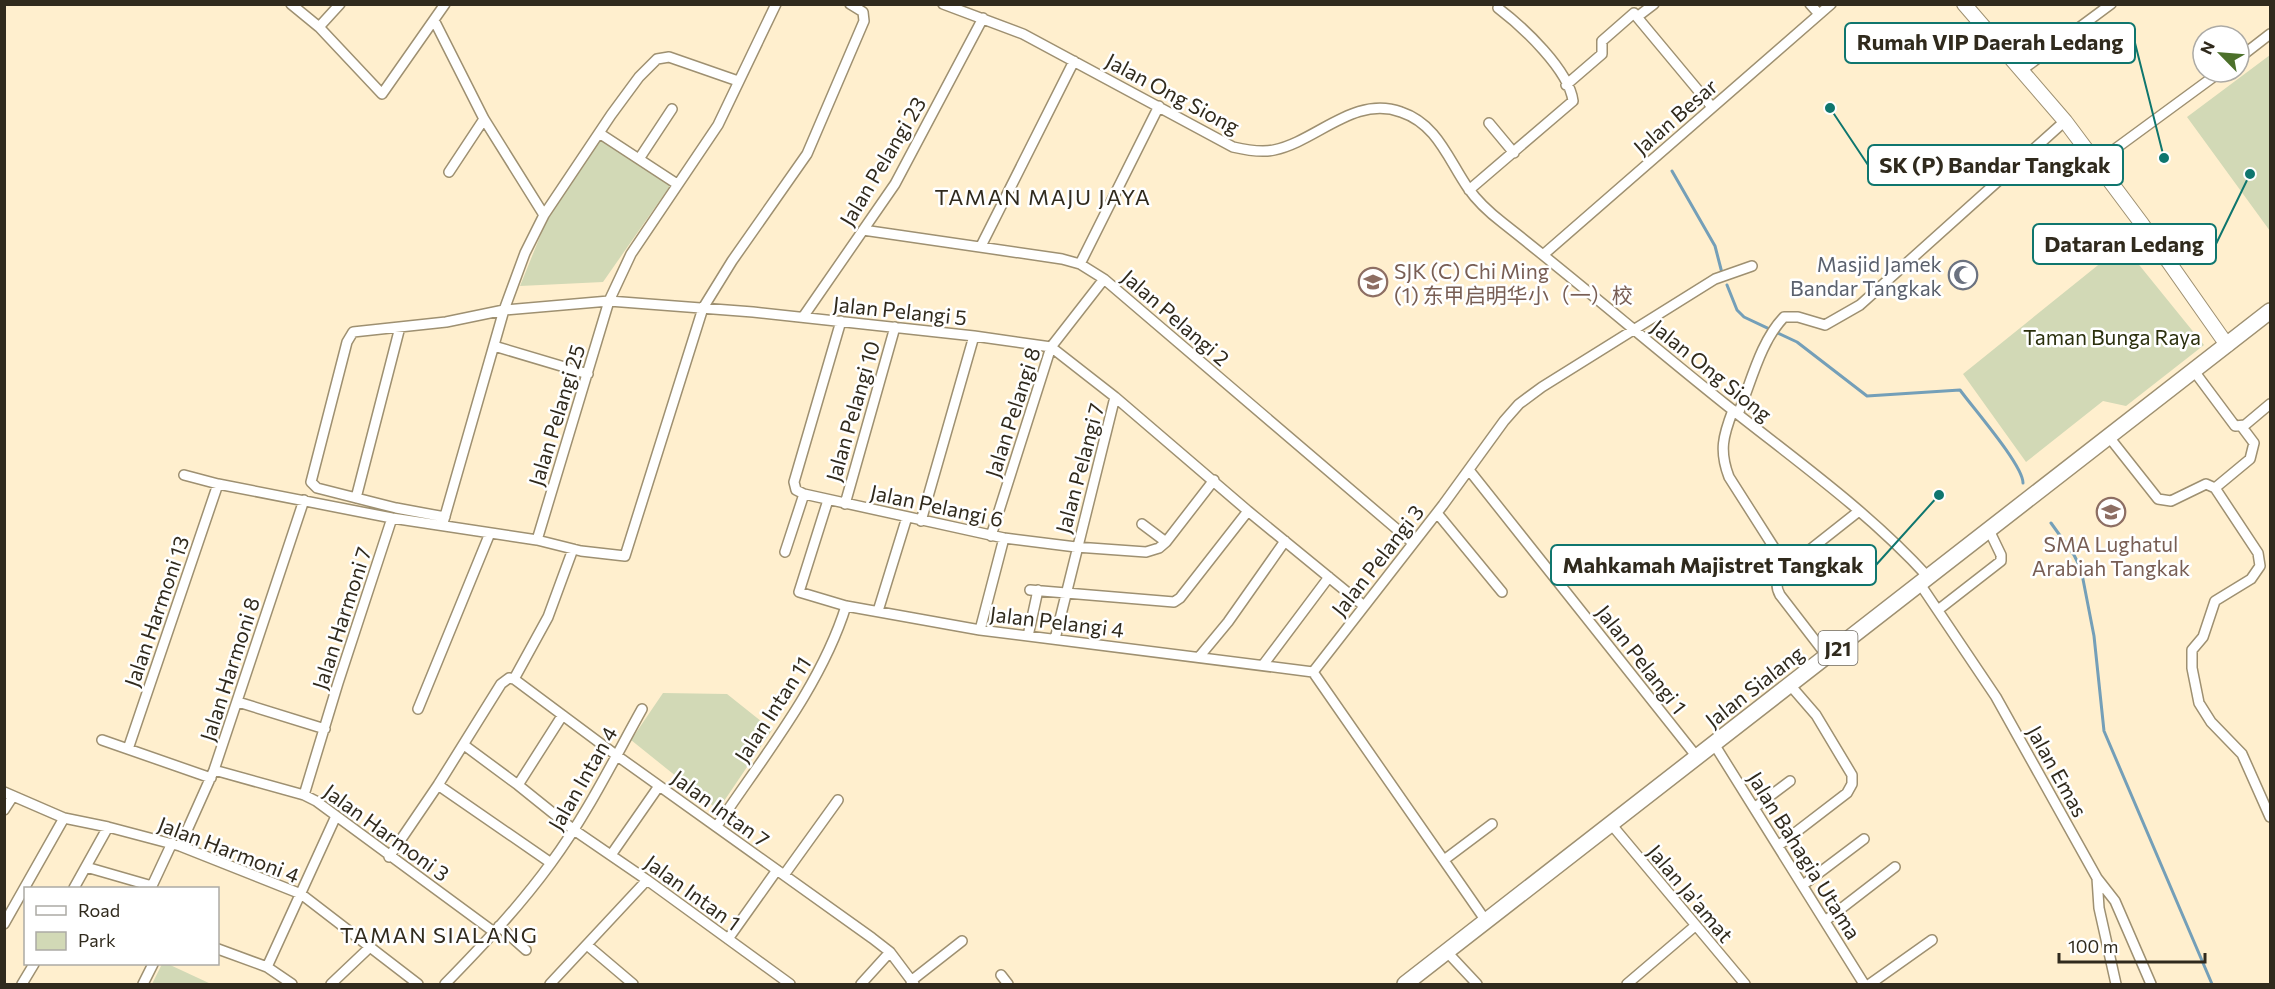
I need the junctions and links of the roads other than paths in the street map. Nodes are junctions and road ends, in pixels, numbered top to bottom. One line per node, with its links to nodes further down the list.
1 (291, 4): 19 (street)
2 (340, 4): 19 (street)
3 (445, 4): 18 (street)
4 (776, 4): 24 (street, Jalan Pelangi 25)
5 (850, 4): 48 (street)
6 (943, 4): 13 (street, Jalan Ong Siong)
7 (1627, 4): 16 (street)
8 (1654, 4): 16 (street)
9 (1810, 4): 15 (street)
10 (1831, 4): 15 (street, Jalan Besar)
11 (1964, 4): 23 (street)
12 (2111, 4): 23 (street)
13 (964, 8): 17 (street, Jalan Ong Siong)
14 (1498, 8): 26 (street)
15 (1819, 14): 28 (street, Jalan Besar)
16 (1635, 15): 26 (street); 28 (street)
17 (983, 18): 22 (street, Jalan Ong Siong); 41 (street, Jalan Pelangi 23)
18 (434, 20): 19 (street); 30 (street)
19 (318, 27)
20 (2271, 34): 21 (street)
21 (2251, 49)
22 (1074, 61): 27 (street, Jalan Ong Siong); 42 (street)
23 (2022, 70): 31 (street)
24 (738, 81): 33 (street); 38 (street, Jalan Pelangi 25)
25 (2204, 84): 36 (street)
26 (1566, 86): 34 (street)
27 (1159, 106): 39 (street, Jalan Ong Siong); 44 (street)
28 (1712, 107): 43 (street, Jalan Besar)
29 (672, 109): 35 (street)
30 (484, 119): 37 (street); 40 (street)
31 (2065, 121): 36 (street); 64 (street)
32 (1489, 123): 34 (street)
33 (599, 133): 35 (street); 40 (street)
34 (1514, 153): 39 (street)
35 (639, 159): 38 (street)
36 (2096, 163): 57 (street)
37 (449, 172)
38 (677, 184): 47 (street, Jalan Pelangi 25)
39 (1469, 190): 43 (street, Jalan Ong Siong)
40 (544, 215): 49 (street)
41 (863, 230): 42 (street, Jalan Pelangi 2); 51 (street, Jalan Pelangi 23)
42 (981, 246): 44 (street, Jalan Pelangi 2)
43 (1543, 255): 55 (street, Jalan Ong Siong)
44 (1080, 264): 46 (street, Jalan Pelangi 2)
45 (1752, 266): 55 (street, Jalan Pelangi 3)
46 (1104, 279): 59 (street, Jalan Pelangi 8); 92 (street, Jalan Pelangi 2)
47 (609, 301): 48 (street, Jalan Pelangi 5); 49 (street, Jalan Pelangi 5); 61 (street, Jalan Pelangi 25)
48 (703, 308): 51 (street, Jalan Pelangi 5); 94 (street)
49 (504, 310): 53 (street, Jalan Pelangi 5); 58 (street)
50 (2271, 311): 57 (main road, Jalan Sialang / J21)
51 (803, 317): 52 (street, Jalan Pelangi 5)
52 (841, 321): 54 (street, Jalan Pelangi 5); 72 (street)
53 (400, 327): 73 (street); 73 (street, Jalan Pelangi 5)
54 (895, 327): 56 (street, Jalan Pelangi 5); 76 (street, Jalan Pelangi 10)
55 (1632, 330): 64 (street, Jalan Ong Siong); 67 (street, Jalan Pelangi 3)
56 (974, 336): 59 (street, Jalan Pelangi 5); 82 (street)
57 (2227, 345): 60 (main road, Jalan Sialang / J21)
58 (494, 346): 61 (street); 83 (street)
59 (1050, 347): 62 (street, Jalan Pelangi 5); 87 (street, Jalan Pelangi 8)
60 (2194, 371): 65 (street); 66 (main road, Jalan Sialang / J21)
61 (588, 374): 89 (street, Jalan Pelangi 25)
62 (1115, 397): 69 (street, Jalan Pelangi 5); 93 (street, Jalan Pelangi 7)
63 (2269, 410): 65 (street)
64 (1736, 412): 78 (street, Jalan Ong Siong); 96 (street)
65 (2242, 427): 71 (street)
66 (2109, 437): 71 (street); 85 (main road, Jalan Sialang / J21)
67 (1469, 470): 79 (street, Jalan Pelangi 3); 124 (street, Jalan Pelangi 1)
68 (184, 475): 70 (street)
69 (1214, 480): 77 (street, Jalan Pelangi 5); 91 (street)
70 (218, 484): 74 (street); 122 (street, Jalan Harmoni 13)
71 (2215, 488): 135 (street)
72 (804, 494): 75 (street, Jalan Pelangi 6); 95 (street)
73 (356, 498): 83 (street)
74 (304, 500): 81 (street); 114 (street, Jalan Harmoni 8)
75 (828, 500): 76 (street, Jalan Pelangi 6); 101 (street, Jalan Pelangi 4)
76 (844, 504): 80 (street, Jalan Pelangi 6)
77 (1248, 511): 90 (street, Jalan Pelangi 5); 100 (street)
78 (1859, 511): 96 (street); 98 (street, Jalan Ong Siong)
79 (1437, 513): 92 (street, Jalan Pelangi 3); 99 (street)
80 (907, 517): 82 (street, Jalan Pelangi 6); 104 (street)
81 (392, 518): 83 (street); 118 (street, Jalan Harmoni 7)
82 (921, 521): 87 (street, Jalan Pelangi 6)
83 (444, 522): 86 (street)
84 (1142, 524): 91 (street)
85 (1989, 530): 98 (main road, Jalan Sialang / J21); 103 (street)
86 (490, 533): 89 (street); 115 (street)
87 (991, 536): 88 (street, Jalan Pelangi 6)
88 (1004, 538): 93 (street, Jalan Pelangi 6); 105 (street)
89 (537, 540): 94 (street)
90 (1284, 541): 97 (street, Jalan Pelangi 5); 109 (street)
91 (1166, 542): 93 (street, Jalan Pelangi 6)
92 (1413, 543): 102 (street, Jalan Pelangi 3)
93 (1076, 547): 100 (street, Jalan Pelangi 7)
94 (573, 549): 112 (street)
95 (785, 552)
96 (1787, 568): 108 (street)
97 (1329, 578): 102 (street, Jalan Pelangi 5); 110 (street)
98 (1924, 580): 103 (street, Jalan Emas); 108 (main road, Jalan Sialang / J21)
99 (1502, 592)
100 (1066, 593): 106 (street); 107 (street, Jalan Pelangi 7)
101 (846, 606): 104 (street, Jalan Pelangi 4); 140 (street, Jalan Intan 11)
102 (1364, 606): 111 (street, Jalan Pelangi 3)
103 (1938, 610): 153 (street, Jalan Emas)
104 (878, 611): 105 (street, Jalan Pelangi 4)
105 (980, 630): 106 (street, Jalan Pelangi 4)
106 (1028, 636): 107 (street, Jalan Pelangi 4)
107 (1054, 639): 109 (street, Jalan Pelangi 4)
108 (1827, 656): 113 (main road, Jalan Sialang / J21)
109 (1199, 657): 110 (street, Jalan Pelangi 4)
110 (1263, 665): 111 (street, Jalan Pelangi 4)
111 (1313, 672): 148 (street)
112 (514, 679): 117 (street, Jalan Intan 7); 121 (street)
113 (1790, 685): 120 (main road, Jalan Sialang / J21); 145 (street)
114 (238, 702): 118 (street); 125 (street, Jalan Harmoni 8)
115 (418, 709)
116 (642, 709): 123 (street, Jalan Intan 4)
117 (562, 716): 123 (street, Jalan Intan 7); 128 (street)
118 (325, 729): 131 (street, Jalan Harmoni 7)
119 (102, 740): 122 (street, Jalan Harmoni 3)
120 (1714, 744): 124 (main road, Jalan Sialang / J21); 133 (street, Jalan Bahagia Utama)
121 (464, 745): 127 (street); 128 (street, Jalan Intan 1)
122 (128, 749): 125 (street, Jalan Harmoni 3)
123 (616, 755): 129 (street, Jalan Intan 7); 142 (street, Jalan Intan 4)
124 (1697, 757): 139 (main road, Jalan Sialang / J21)
125 (213, 774): 131 (street, Jalan Harmoni 3); 144 (street, Jalan Harmoni 8)
126 (1790, 781): 133 (street)
127 (438, 785): 147 (street); 149 (street)
128 (518, 785): 142 (street, Jalan Intan 1)
129 (659, 786): 140 (street, Jalan Intan 7); 146 (street)
130 (9, 794): 134 (street); 137 (street, Jalan Harmoni 4)
131 (304, 795): 136 (street, Jalan Harmoni 3)
132 (838, 800): 152 (street)
133 (1754, 808): 145 (street, Jalan Bahagia Utama)
134 (4, 810)
135 (2269, 810)
136 (336, 816): 147 (street, Jalan Harmoni 3); 160 (street)
137 (64, 818): 141 (street, Jalan Harmoni 4); 156 (street)
138 (1492, 824): 148 (street)
139 (1611, 824): 161 (main road, Jalan Sialang / J21); 164 (street, Jalan Ja'amat)
140 (717, 826): 152 (street, Jalan Intan 7)
141 (108, 827): 144 (street, Jalan Harmoni 4); 150 (street)
142 (574, 830): 146 (street, Jalan Intan 1); 149 (street, Jalan Intan 4)
143 (1864, 839): 155 (street)
144 (176, 844): 158 (street, Jalan Harmoni 8); 160 (street, Jalan Harmoni 4)
145 (1778, 846): 155 (street, Jalan Bahagia Utama)
146 (611, 855): 154 (street, Jalan Intan 1)
147 (389, 857): 165 (street, Jalan Harmoni 3)
148 (1444, 861): 161 (street)
149 (551, 863): 165 (street, Jalan Intan 4)
150 (86, 867): 157 (street); 158 (street)
151 (1895, 867): 162 (street)
152 (780, 872): 166 (street); 173 (street, Jalan Intan 7)
153 (2097, 878): 197 (street); 198 (street, Jalan Emas)
154 (647, 880): 166 (street, Jalan Intan 1); 169 (street)
155 (1803, 885): 162 (street, Jalan Bahagia Utama)
156 (25, 887)
157 (75, 887)
158 (152, 887)
159 (24, 889): 163 (street)
160 (301, 894): 170 (street, Jalan Harmoni 4); 177 (street)
161 (1486, 921): 174 (main road, Jalan Sialang / J21)
162 (1826, 921): 195 (street, Jalan Bahagia Utama)
163 (4, 924)
164 (1695, 926): 193 (street); 194 (street, Jalan Ja'amat)
165 (496, 929): 172 (street, Jalan Harmoni 3); 185 (street, Jalan Intan 4)
166 (728, 939): 188 (street, Jalan Intan 1)
167 (1932, 940): 196 (street)
168 (962, 941): 179 (street)
169 (587, 945): 186 (street); 187 (street)
170 (370, 947): 183 (street); 184 (street, Jalan Harmoni 4)
171 (219, 949): 177 (street)
172 (526, 950)
173 (890, 952): 179 (street, Jalan Intan 7); 189 (street)
174 (1447, 952): 191 (main road, Jalan Sialang / J21); 192 (street)
175 (33, 965): 180 (street)
176 (152, 965): 181 (street)
177 (267, 967): 182 (street)
178 (1001, 975): 190 (street)
179 (913, 983)
180 (22, 984)
181 (143, 984)
182 (292, 984)
183 (331, 984)
184 (418, 984)
185 (445, 984)
186 (550, 984)
187 (633, 984)
188 (790, 984)
189 (861, 984)
190 (1008, 984)
191 (1405, 984)
192 (1477, 984)
193 (1627, 984)
194 (1745, 984)
195 (1864, 984)
196 (1870, 984)
197 (2116, 984)
198 (2151, 984)

